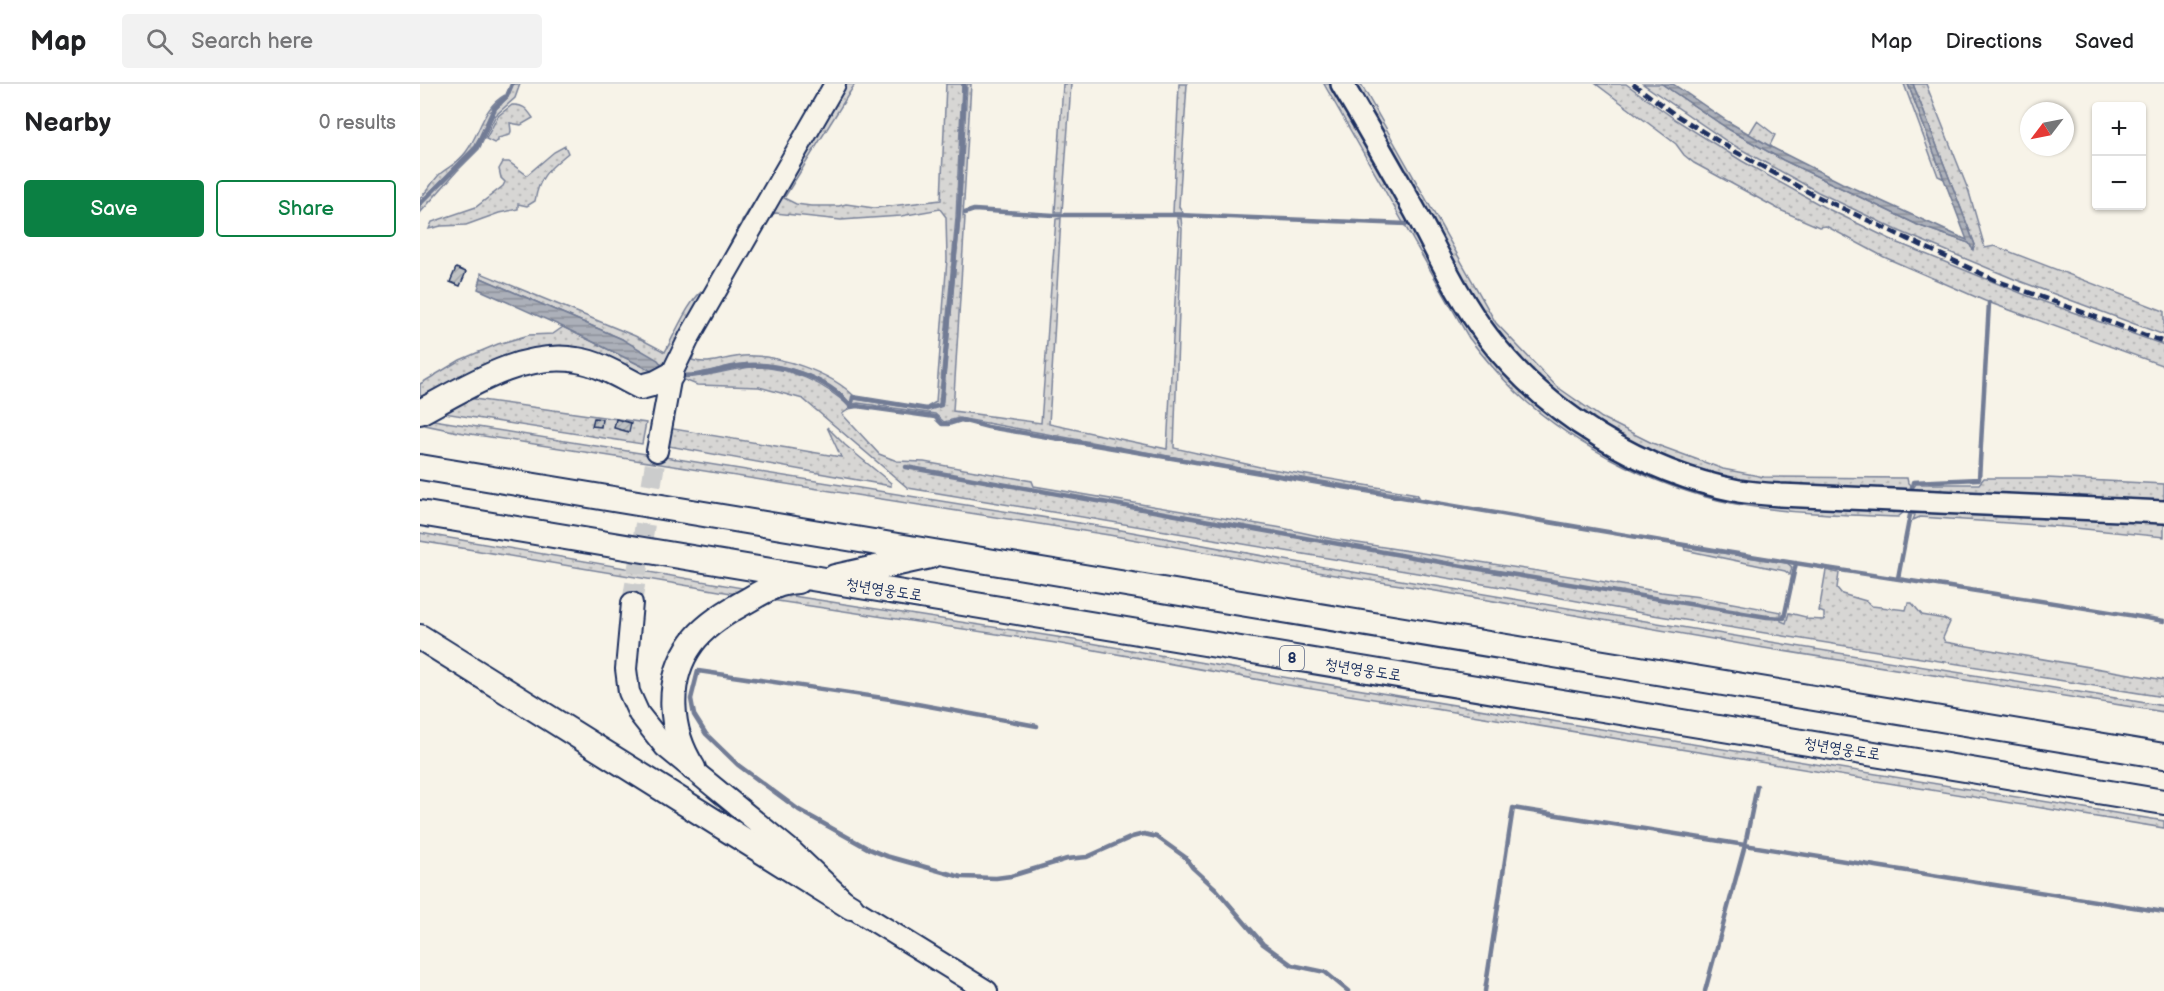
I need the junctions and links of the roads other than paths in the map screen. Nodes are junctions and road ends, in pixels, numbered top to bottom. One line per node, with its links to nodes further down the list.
1 (835, 84): 3 (street)
2 (1342, 84): 7 (main road)
3 (671, 375): 4 (highway); 5 (street)
4 (420, 412)
5 (657, 451)
6 (420, 467): 9 (highway)
7 (2164, 512)
8 (420, 513): 10 (highway, 청년영웅도로 / 8)
9 (942, 553): 10 (highway); 13 (highway)
10 (821, 580): 14 (highway); 15 (highway, 청년영웅도로 / 8)
11 (632, 603): 14 (street)
12 (420, 637): 16 (highway)
13 (2164, 756)
14 (693, 768): 16 (street)
15 (2164, 802)
16 (850, 907): 17 (street)
17 (987, 991)

